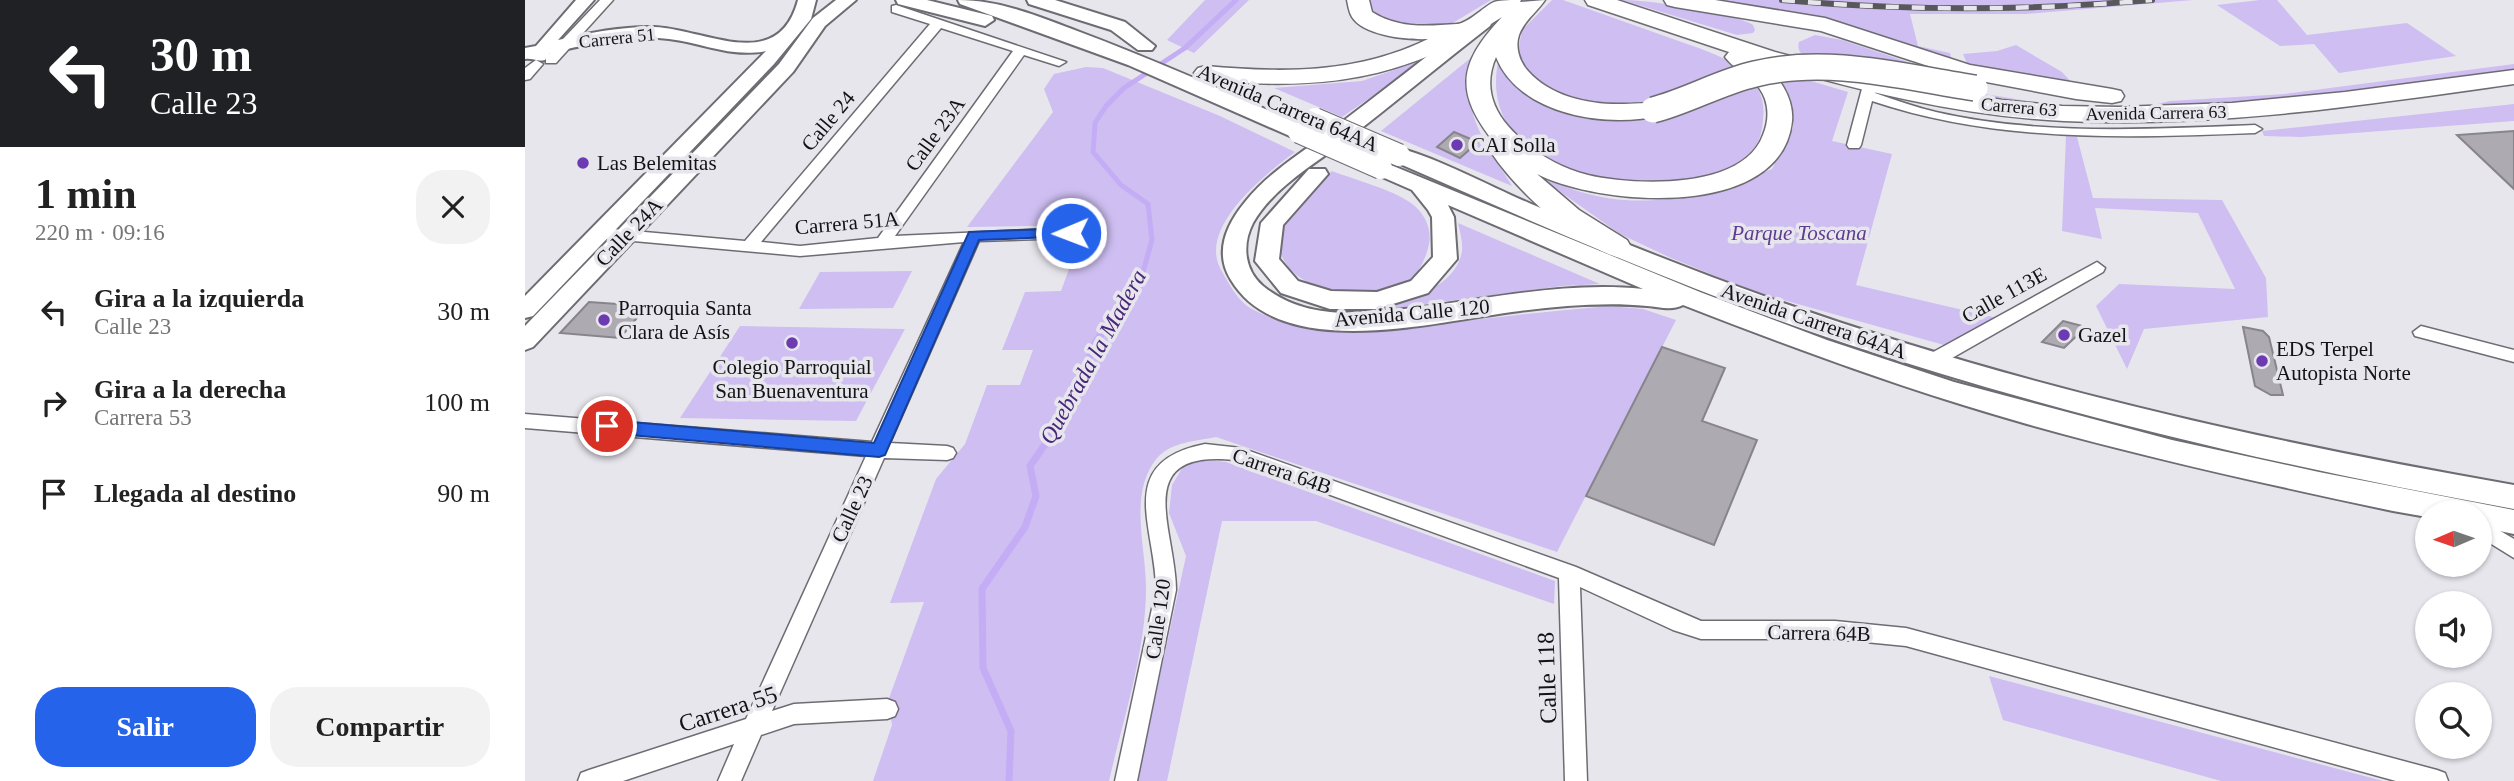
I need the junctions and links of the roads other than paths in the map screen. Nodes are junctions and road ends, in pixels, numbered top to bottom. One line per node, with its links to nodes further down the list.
1 (585, 0): 18 (main road)
2 (607, 0): 15 (street)
3 (807, 0): 17 (main road, Calle 24A)
4 (847, 0): 39 (main road, Calle 24A)
5 (967, 0): 20 (main road)
6 (1003, 0): 20 (main road)
7 (1036, 0): 20 (main road)
8 (1358, 0): 12 (highway)
9 (1596, 0): 16 (highway, Avenida Carrera 63)
10 (1675, 0): 13 (highway, Avenida Carrera 63)
11 (900, 4): 14 (street); 20 (main road)
12 (1514, 7): 25 (highway); 30 (highway, Avenida Carrera 63, bridge); 31 (highway); 36 (main road, Avenida Calle 120); 45 (main road, Avenida Calle 120)
13 (1727, 9): 16 (highway); 21 (highway, Avenida Carrera 63)
14 (938, 23): 19 (street); 42 (street, Calle 24)
15 (580, 29): 18 (main road)
16 (1693, 34): 27 (highway, Avenida Carrera 63); 31 (highway)
17 (790, 35): 18 (main road, Carrera 51); 26 (main road, Calle 24A)
18 (561, 37): 23 (main road, Carrera 51)
19 (1021, 50): 24 (street); 41 (street, Calle 23A)
20 (1137, 51): 25 (main road, Avenida Carrera 64AA)
21 (1910, 54): 27 (highway); 30 (highway, Avenida Carrera 63)
22 (2514, 58): 30 (highway, Avenida Carrera 63)
23 (534, 62): 26 (main road, Carrera 51)
24 (1059, 62)
25 (1188, 71): 32 (main road, Avenida Carrera 64AA); 32 (main road, Avenida Carrera 64AA)
26 (752, 77): 37 (main road, Calle 24A)
27 (1836, 77): 29 (highway, Avenida Carrera 63)
28 (2514, 77): 29 (highway, Avenida Carrera 63)
29 (1868, 90): 33 (street, Carrera 63); 34 (street)
30 (2173, 97)
31 (1479, 103): 43 (highway)
32 (1307, 125): 35 (main road, Avenida Carrera 64AA, bridge)
33 (2255, 129)
34 (1854, 145)
35 (1390, 162): 36 (main road, Avenida Carrera 64AA); 43 (main road, Avenida Carrera 64AA)
36 (1420, 185): 45 (main road, Avenida Carrera 64AA)
37 (600, 233): 39 (street, Carrera 51A); 46 (main road, Calle 24A)
38 (1071, 233): 40 (street, Carrera 51A)
39 (627, 235): 42 (street, Carrera 51A); 48 (main road, Calle 24A)
40 (974, 236): 41 (street, Carrera 51A); 52 (street, Calle 23)
41 (883, 242): 42 (street, Carrera 51A)
42 (749, 246)
43 (1616, 247): 50 (main road, Avenida Carrera 64AA)
44 (2097, 268): 50 (street, Calle 113E)
45 (1708, 304): 56 (main road, Avenida Carrera 64AA)
46 (525, 310)
47 (2421, 332): 49 (street)
48 (525, 341)
49 (2514, 356)
50 (1932, 361): 55 (main road, Avenida Carrera 64AA)
51 (525, 421): 52 (street)
52 (879, 450): 54 (street); 63 (street, Calle 23)
53 (1214, 450): 61 (street, Carrera 64B); 66 (street, Calle 120)
54 (947, 453)
55 (2514, 497)
56 (2415, 503)
57 (2492, 517): 58 (main road)
58 (2514, 522)
59 (2492, 535): 60 (street)
60 (2514, 550)
61 (1569, 573): 67 (street, Calle 118); 68 (street, Carrera 64B)
62 (887, 709): 63 (street, Carrera 55)
63 (752, 728): 64 (street, Carrera 55); 65 (street, Calle 23)
64 (589, 781)
65 (729, 781)
66 (1126, 781)
67 (1576, 781)
68 (2437, 781)

